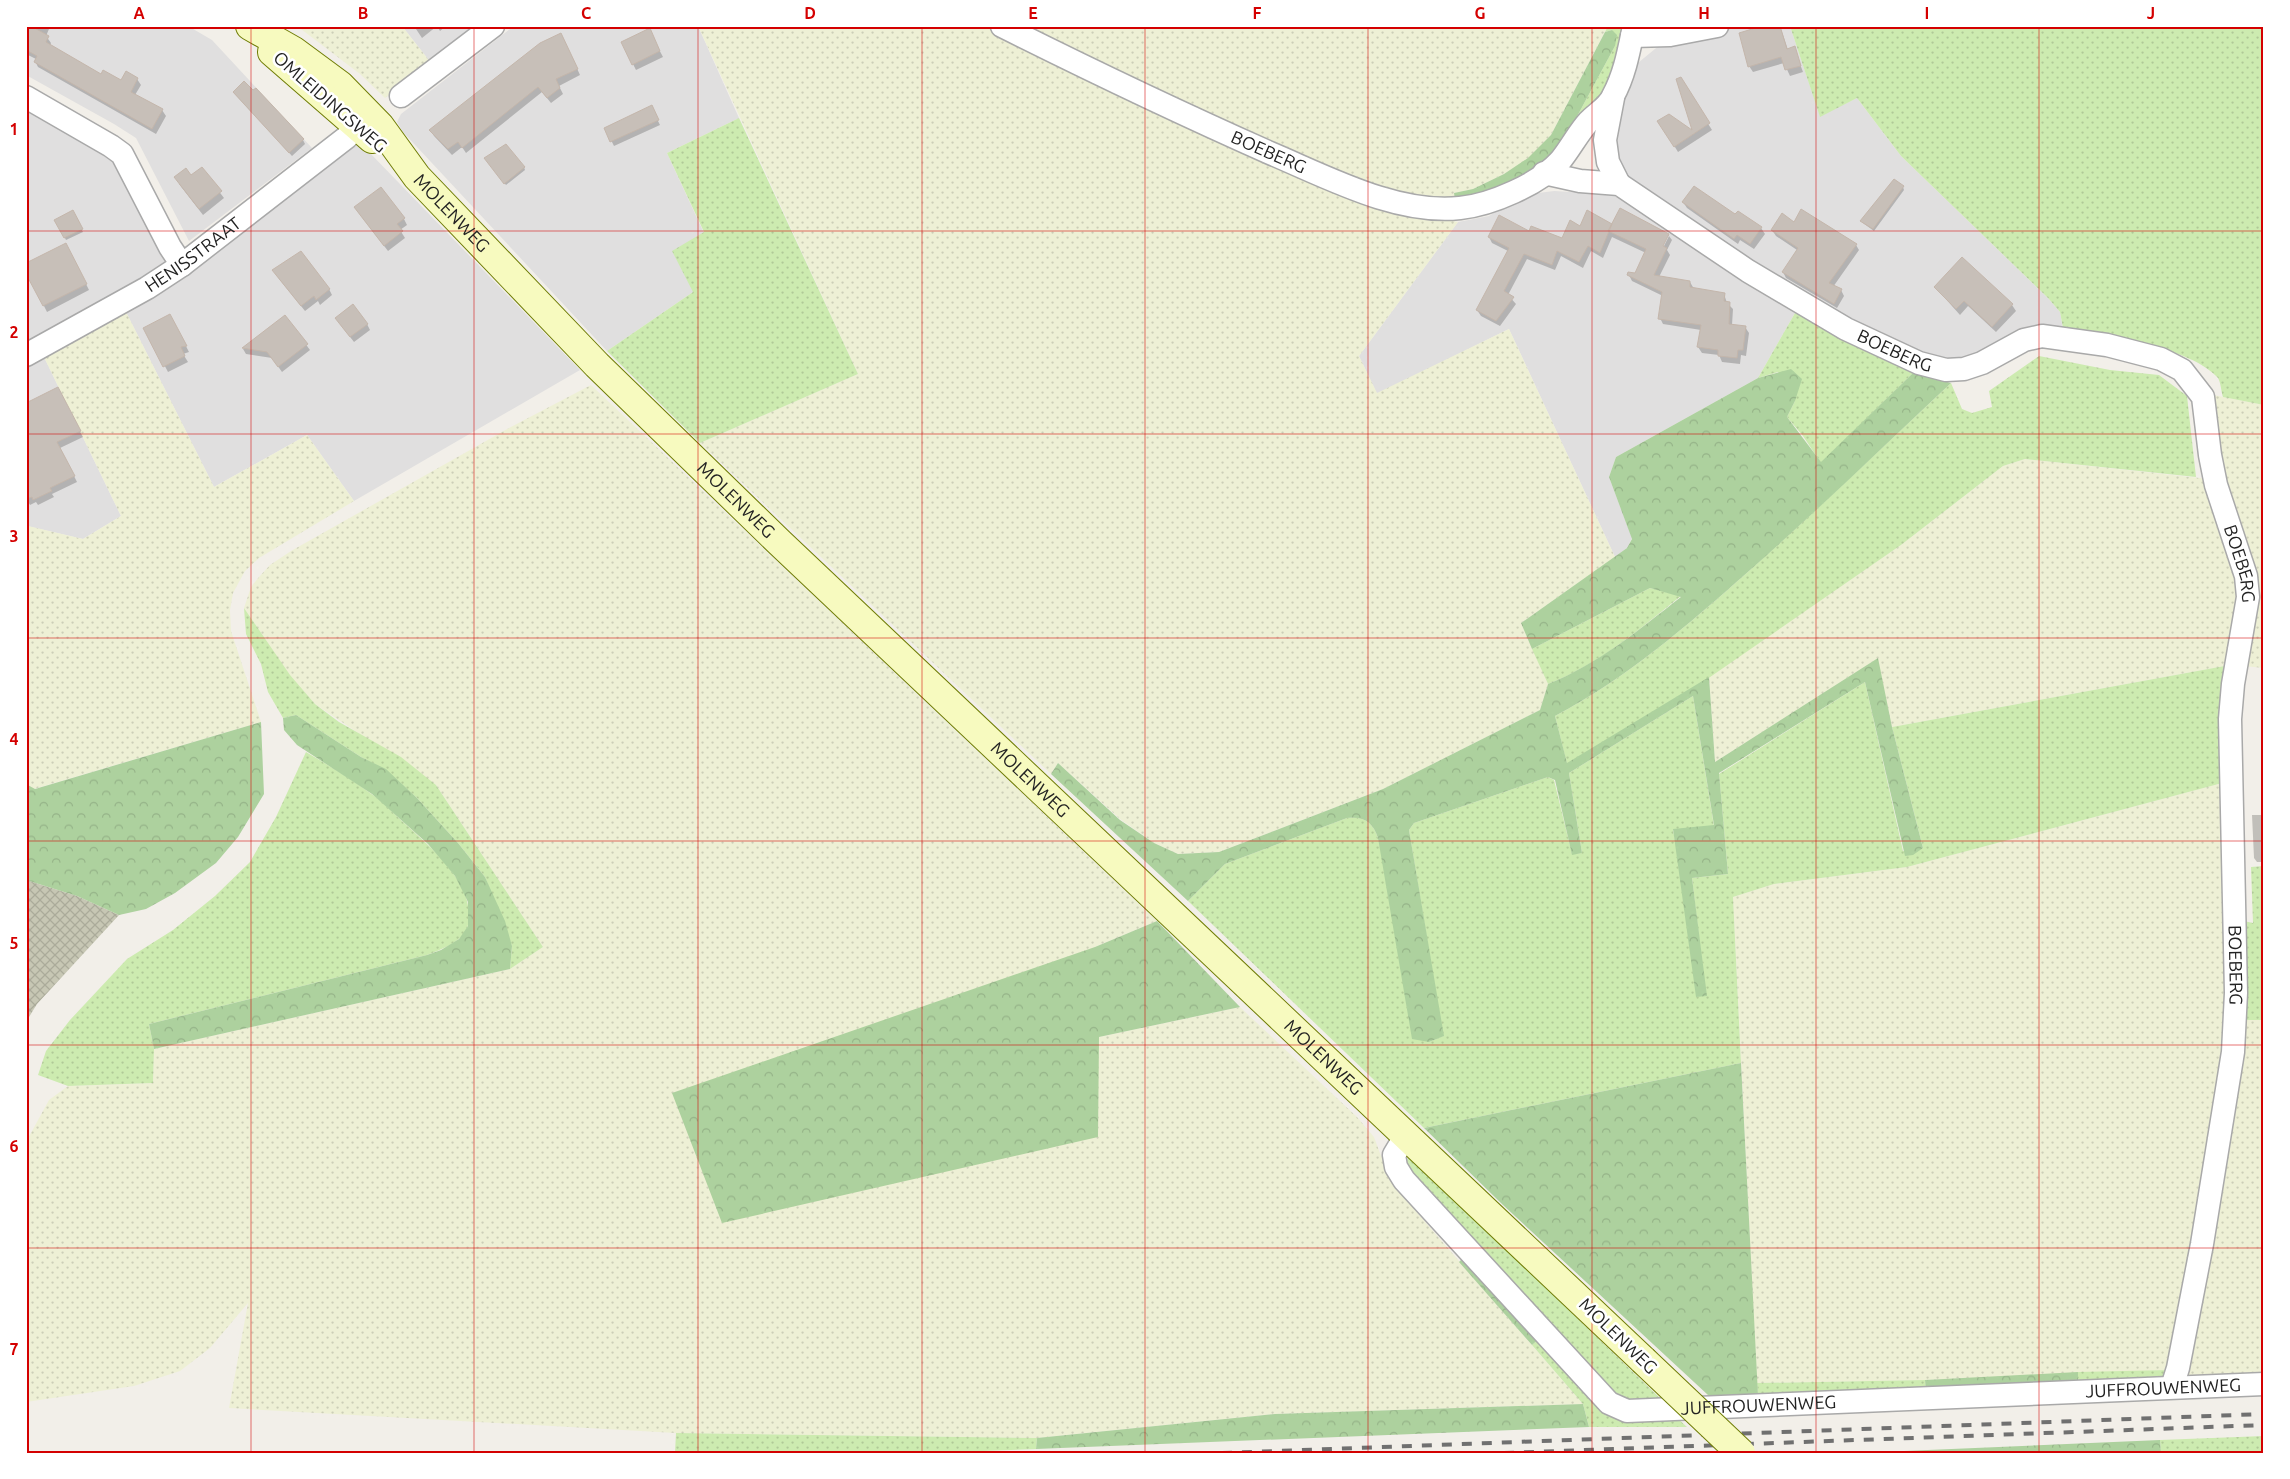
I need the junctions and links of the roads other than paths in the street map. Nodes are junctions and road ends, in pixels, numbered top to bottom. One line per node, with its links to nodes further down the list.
1 (245, 26): 13 (main road, OMLEIDINGSWEG)
2 (250, 26): 7 (main road, OMLEIDINGSWEG)
3 (493, 26): 8 (street)
4 (1002, 26): 12 (street, BOEBERG)
5 (1717, 26): 6 (street, BOEBERG)
6 (1633, 31): 10 (street, BOEBERG)
7 (340, 85): 13 (main road, MOLENWEG)
8 (401, 96)
9 (26, 97): 15 (street)
10 (1612, 98): 12 (street, BOEBERG); 14 (street, BOEBERG)
11 (347, 137): 15 (street, HENISSTRAAT)
12 (1544, 173): 14 (street, BOEBERG)
13 (417, 177): 17 (main road, MOLENWEG)
14 (1620, 184): 19 (street, BOEBERG)
15 (182, 265): 16 (street, HENISSTRAAT)
16 (26, 355)
17 (1406, 1135): 19 (street, JUFFROUWENWEG); 20 (main road, MOLENWEG, bridge)
18 (2264, 1384): 19 (street, JUFFROUWENWEG)
19 (2172, 1387)
20 (1741, 1453)

